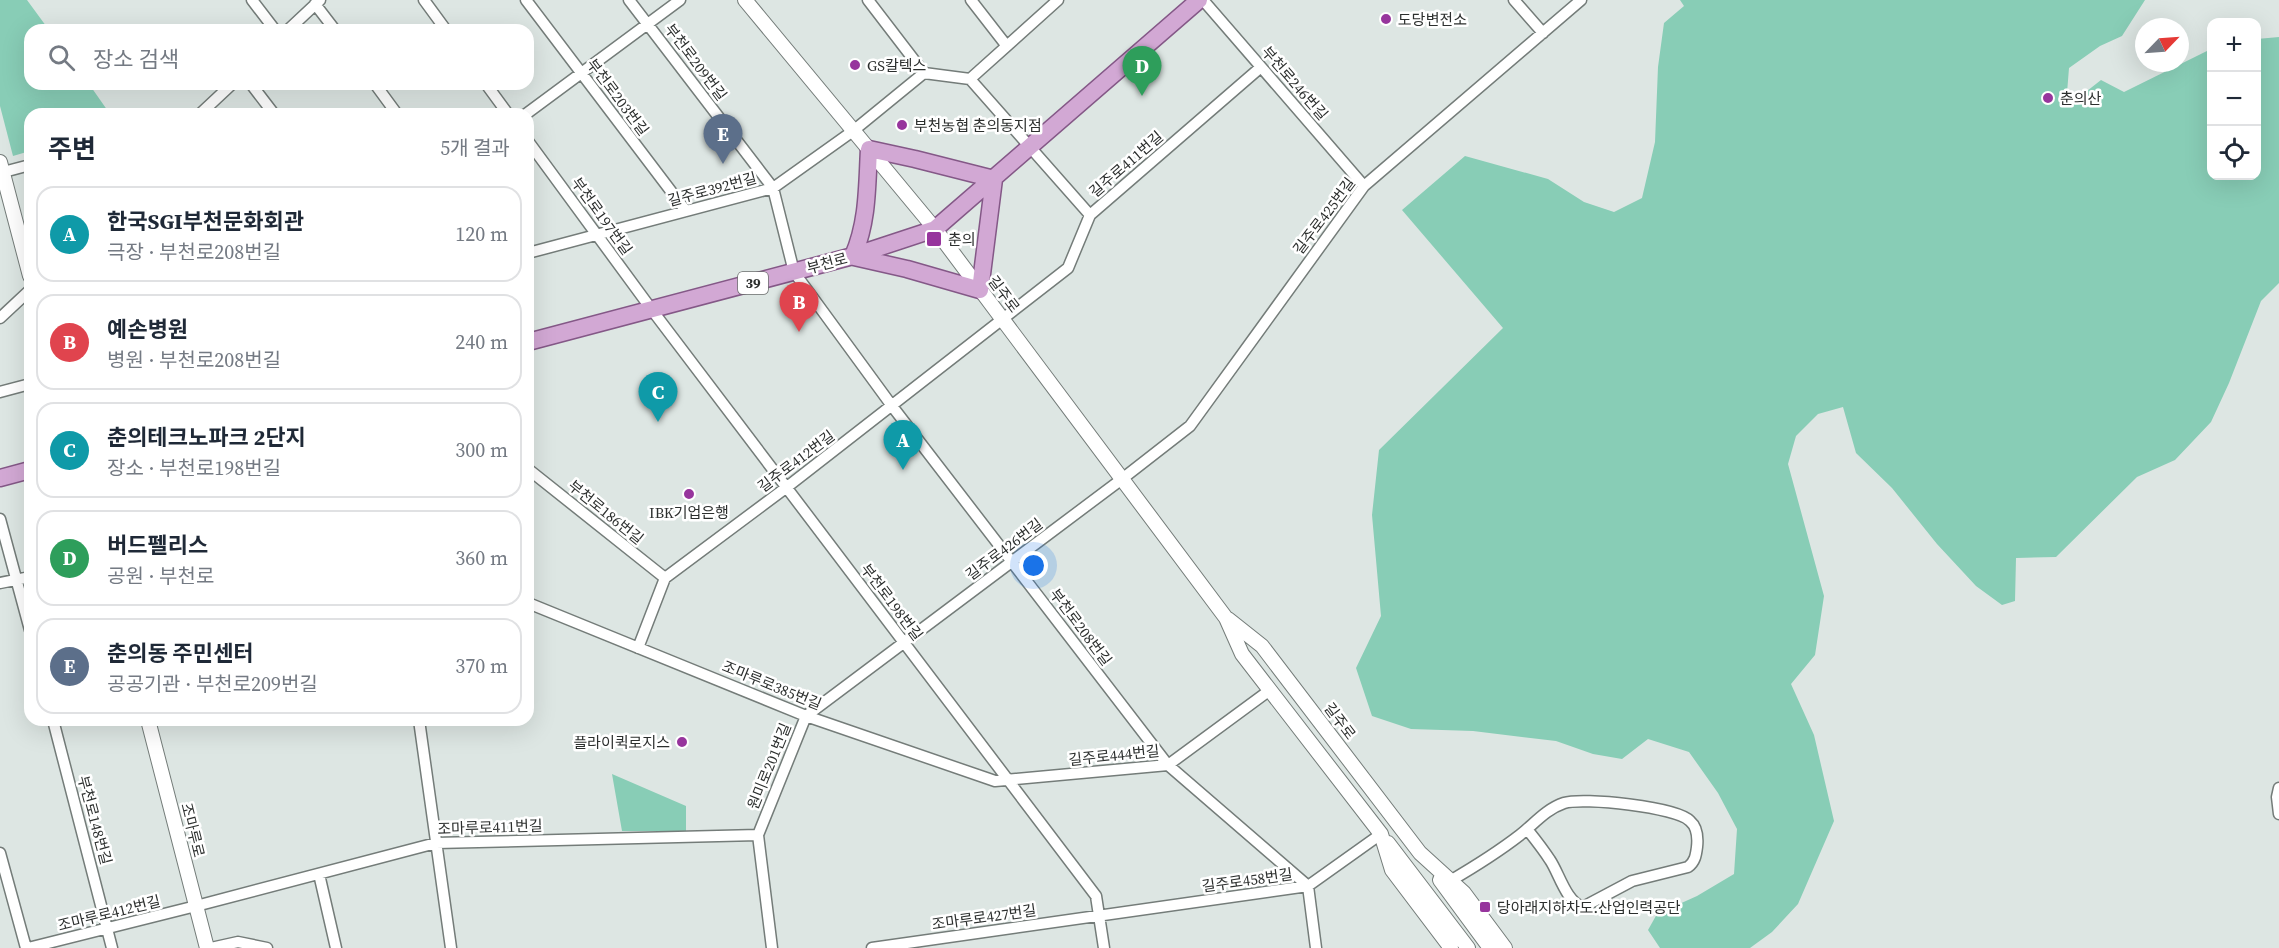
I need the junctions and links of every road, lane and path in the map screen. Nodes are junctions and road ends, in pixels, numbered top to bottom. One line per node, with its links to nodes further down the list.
1 (252, 0): 15 (street)
2 (424, 0): 18 (street)
3 (526, 0): 22 (street, 부천로203번길)
4 (629, 0): 14 (street, 부천로209번길)
5 (680, 0): 14 (street)
6 (745, 0): 34 (street, 길주로)
7 (868, 0): 23 (street)
8 (971, 0): 20 (street)
9 (1058, 0): 20 (street)
10 (1201, 0): 21 (street, 부천로246번길); 35 (main road, 부천로 / 39)
11 (1514, 0): 19 (street)
12 (1581, 0): 19 (street, 길주로425번길)
13 (318, 2): 16 (street); 17 (street)
14 (646, 23): 22 (street); 42 (street, 부천로209번길)
15 (270, 24)
16 (294, 24)
17 (331, 24)
18 (442, 24)
19 (1543, 33): 41 (street, 길주로425번길)
20 (1006, 45): 24 (street)
21 (1261, 67): 41 (street, 부천로246번길); 44 (street, 길주로411번길)
22 (581, 73): 33 (street); 43 (street, 부천로203번길)
23 (924, 73): 24 (street); 34 (street, 길주로392번길)
24 (970, 80): 35 (street)
25 (225, 90): 29 (street)
26 (256, 90): 30 (street)
27 (379, 90): 31 (street)
28 (490, 90): 32 (street)
29 (206, 108)
30 (269, 108)
31 (393, 108)
32 (504, 108)
33 (534, 108)
34 (853, 131): 37 (street, 길주로); 42 (street, 길주로392번길)
35 (1029, 148): 40 (main road, 부천로 / 39); 44 (street)
36 (534, 149): 46 (street, 부천로197번길)
37 (869, 150): 40 (main road); 45 (street, 길주로); 49 (main road)
38 (24, 166): 39 (street)
39 (1, 169): 48 (street)
40 (994, 179): 45 (main road, 부천로 / 39); 51 (main road)
41 (1364, 186): 63 (street, 길주로425번길)
42 (773, 188): 43 (street, 길주로392번길); 50 (street, 부천로209번길)
43 (687, 211): 46 (street, 길주로392번길)
44 (1090, 215): 55 (street, 길주로411번길)
45 (935, 229): 49 (main road, 부천로 / 39); 51 (street, 길주로)
46 (598, 235): 47 (street, 길주로392번길); 53 (street, 부천로197번길)
47 (534, 251)
48 (24, 254)
49 (853, 256): 50 (main road, 부천로 / 39); 51 (main road)
50 (794, 272): 53 (main road, 부천로 / 39); 59 (street, 부천로208번길)
51 (980, 290): 55 (street, 길주로)
52 (24, 296): 54 (street)
53 (652, 310): 56 (main road, 부천로 / 39); 64 (street, 부천로198번길)
54 (0, 318)
55 (1002, 319): 59 (street, 길주로412번길); 63 (street, 길주로)
56 (534, 340)
57 (24, 386): 58 (street)
58 (0, 392)
59 (892, 406): 64 (street, 길주로412번길); 66 (street, 부천로208번길)
60 (24, 472): 62 (main road)
61 (534, 473): 68 (street, 부천로186번길)
62 (0, 478)
63 (1122, 479): 66 (street, 길주로426번길); 73 (street, 길주로)
64 (787, 488): 68 (street, 길주로412번길); 74 (street, 부천로198번길)
65 (0, 519): 69 (street)
66 (1012, 561): 74 (street, 길주로426번길); 83 (street, 부천로208번길)
67 (24, 578): 69 (street)
68 (665, 578): 75 (street)
69 (17, 580): 70 (street); 72 (street)
70 (0, 583)
71 (534, 605): 75 (street, 조마루로385번길)
72 (24, 607)
73 (1226, 618): 76 (street, 길주로); 77 (street, 길주로)
74 (904, 643): 79 (street, 원미로201번길); 84 (street, 부천로198번길)
75 (638, 648): 79 (street, 조마루로385번길)
76 (1270, 690): 78 (street, 길주로); 83 (street, 길주로444번길)
77 (1300, 696): 78 (street); 91 (street, 길주로)
78 (1283, 708): 88 (street, 길주로)
79 (806, 716): 84 (street, 조마루로385번길); 89 (street, 원미로201번길)
80 (55, 726): 98 (street, 부천로148번길)
81 (150, 726): 96 (street, 조마루로)
82 (420, 726): 90 (street)
83 (1168, 765): 84 (street, 길주로444번길); 95 (street, 부천로208번길)
84 (1009, 780): 97 (street, 부천로198번길)
85 (2279, 788): 86 (street)
86 (2279, 814)
87 (1527, 829): 87 (street); 94 (street)
88 (1381, 834): 95 (street, 길주로458번길); 109 (street, 길주로); 110 (street, 길주로)
89 (758, 835): 90 (street, 조마루로411번길); 105 (street, 원미로201번길)
90 (436, 843): 93 (street, 조마루로411번길); 104 (street)
91 (1420, 853): 94 (street, 길주로); 111 (street, 길주로)
92 (0, 854): 99 (street)
93 (319, 874): 96 (street, 조마루로411번길); 103 (street)
94 (1450, 881): 112 (street, 길주로)
95 (1308, 886): 97 (street, 길주로458번길); 108 (street)
96 (196, 906): 98 (street, 조마루로412번길); 101 (street, 조마루로)
97 (1100, 915): 106 (street, 조마루로427번길); 107 (street, 부천로198번길)
98 (107, 928): 99 (street, 조마루로412번길); 100 (street, 부천로148번길)
99 (27, 948)
100 (112, 948)
101 (209, 948): 102 (street)
102 (267, 948)
103 (336, 948)
104 (451, 948)
105 (772, 948)
106 (872, 948)
107 (1104, 948)
108 (1316, 948)
109 (1450, 948)
110 (1468, 948)
111 (1490, 948)
112 (1505, 948)

